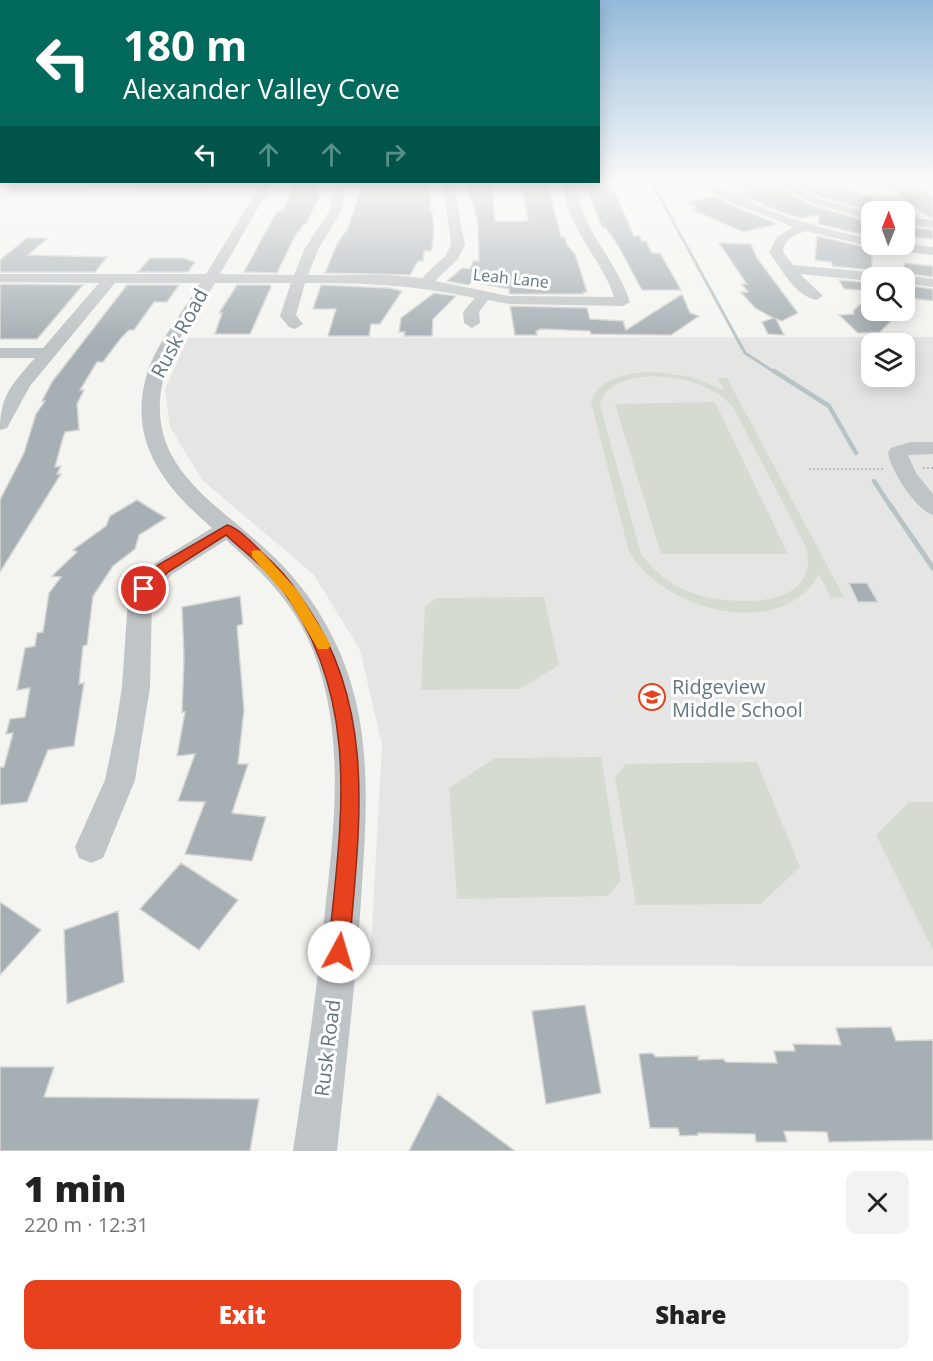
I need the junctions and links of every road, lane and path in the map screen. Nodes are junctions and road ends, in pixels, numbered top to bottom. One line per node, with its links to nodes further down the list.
1 (236, 235): 14 (street, Rusk Road)
2 (320, 235): 15 (street)
3 (456, 235): 18 (street)
4 (589, 235): 19 (street, Leah Lane)
5 (789, 235): 10 (street)
6 (833, 235): 7 (street)
7 (861, 241)
8 (915, 249): 9 (street)
9 (933, 251)
10 (787, 269): 11 (street); 20 (street)
11 (861, 275)
12 (0, 278): 13 (street, Leah Lane)
13 (110, 279): 14 (street, Leah Lane); 24 (street)
14 (209, 279): 15 (street, Leah Lane); 31 (street, Rusk Road)
15 (299, 279): 18 (street, Leah Lane); 22 (street)
16 (915, 281): 17 (street)
17 (933, 283)
18 (425, 284): 19 (street, Leah Lane)
19 (484, 296): 21 (street)
20 (816, 296)
21 (472, 323)
22 (296, 324)
23 (0, 353): 24 (street)
24 (47, 353): 25 (street)
25 (0, 424)
26 (933, 448): 27 (street)
27 (903, 468): 28 (path); 29 (path); 30 (street)
28 (933, 468)
29 (809, 469)
30 (933, 508)
31 (227, 529): 32 (street); 33 (street, Rusk Road)
32 (91, 847)
33 (315, 1151)

